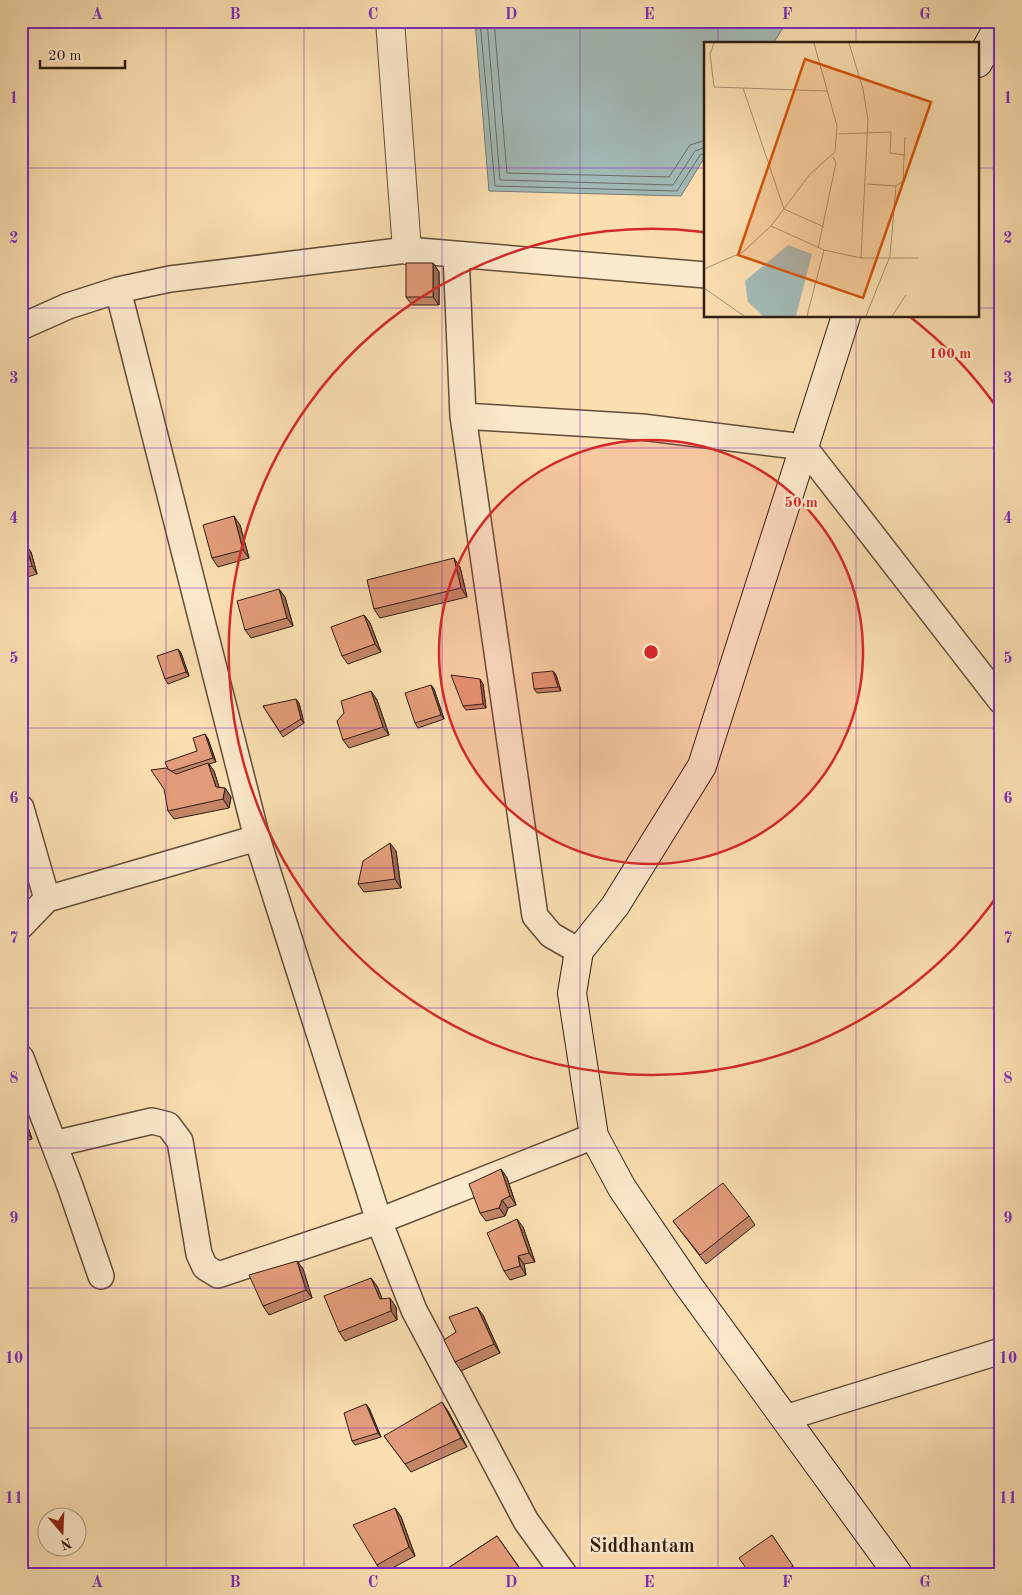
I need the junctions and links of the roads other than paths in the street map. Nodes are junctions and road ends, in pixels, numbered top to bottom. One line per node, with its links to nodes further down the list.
1 (390, 21): 4 (main road)
2 (1001, 29): 3 (main road)
3 (980, 59)
4 (407, 250): 5 (street); 7 (street)
5 (456, 254): 6 (street); 10 (street)
6 (704, 275)
7 (118, 290): 9 (street); 14 (street)
8 (845, 318): 11 (main road)
9 (21, 327)
10 (463, 416): 11 (street); 17 (street)
11 (804, 447): 12 (street); 17 (main road)
12 (1001, 701)
13 (21, 808): 15 (street)
14 (257, 838): 15 (street); 21 (street)
15 (47, 899): 16 (street)
16 (21, 926)
17 (579, 951): 19 (main road)
18 (21, 1058): 20 (street)
19 (594, 1136): 21 (street); 24 (main road)
20 (54, 1144): 21 (street); 22 (street)
21 (379, 1221): 25 (street)
22 (101, 1276)
23 (1001, 1351): 24 (street)
24 (785, 1418): 26 (main road)
25 (564, 1574)
26 (898, 1574)

